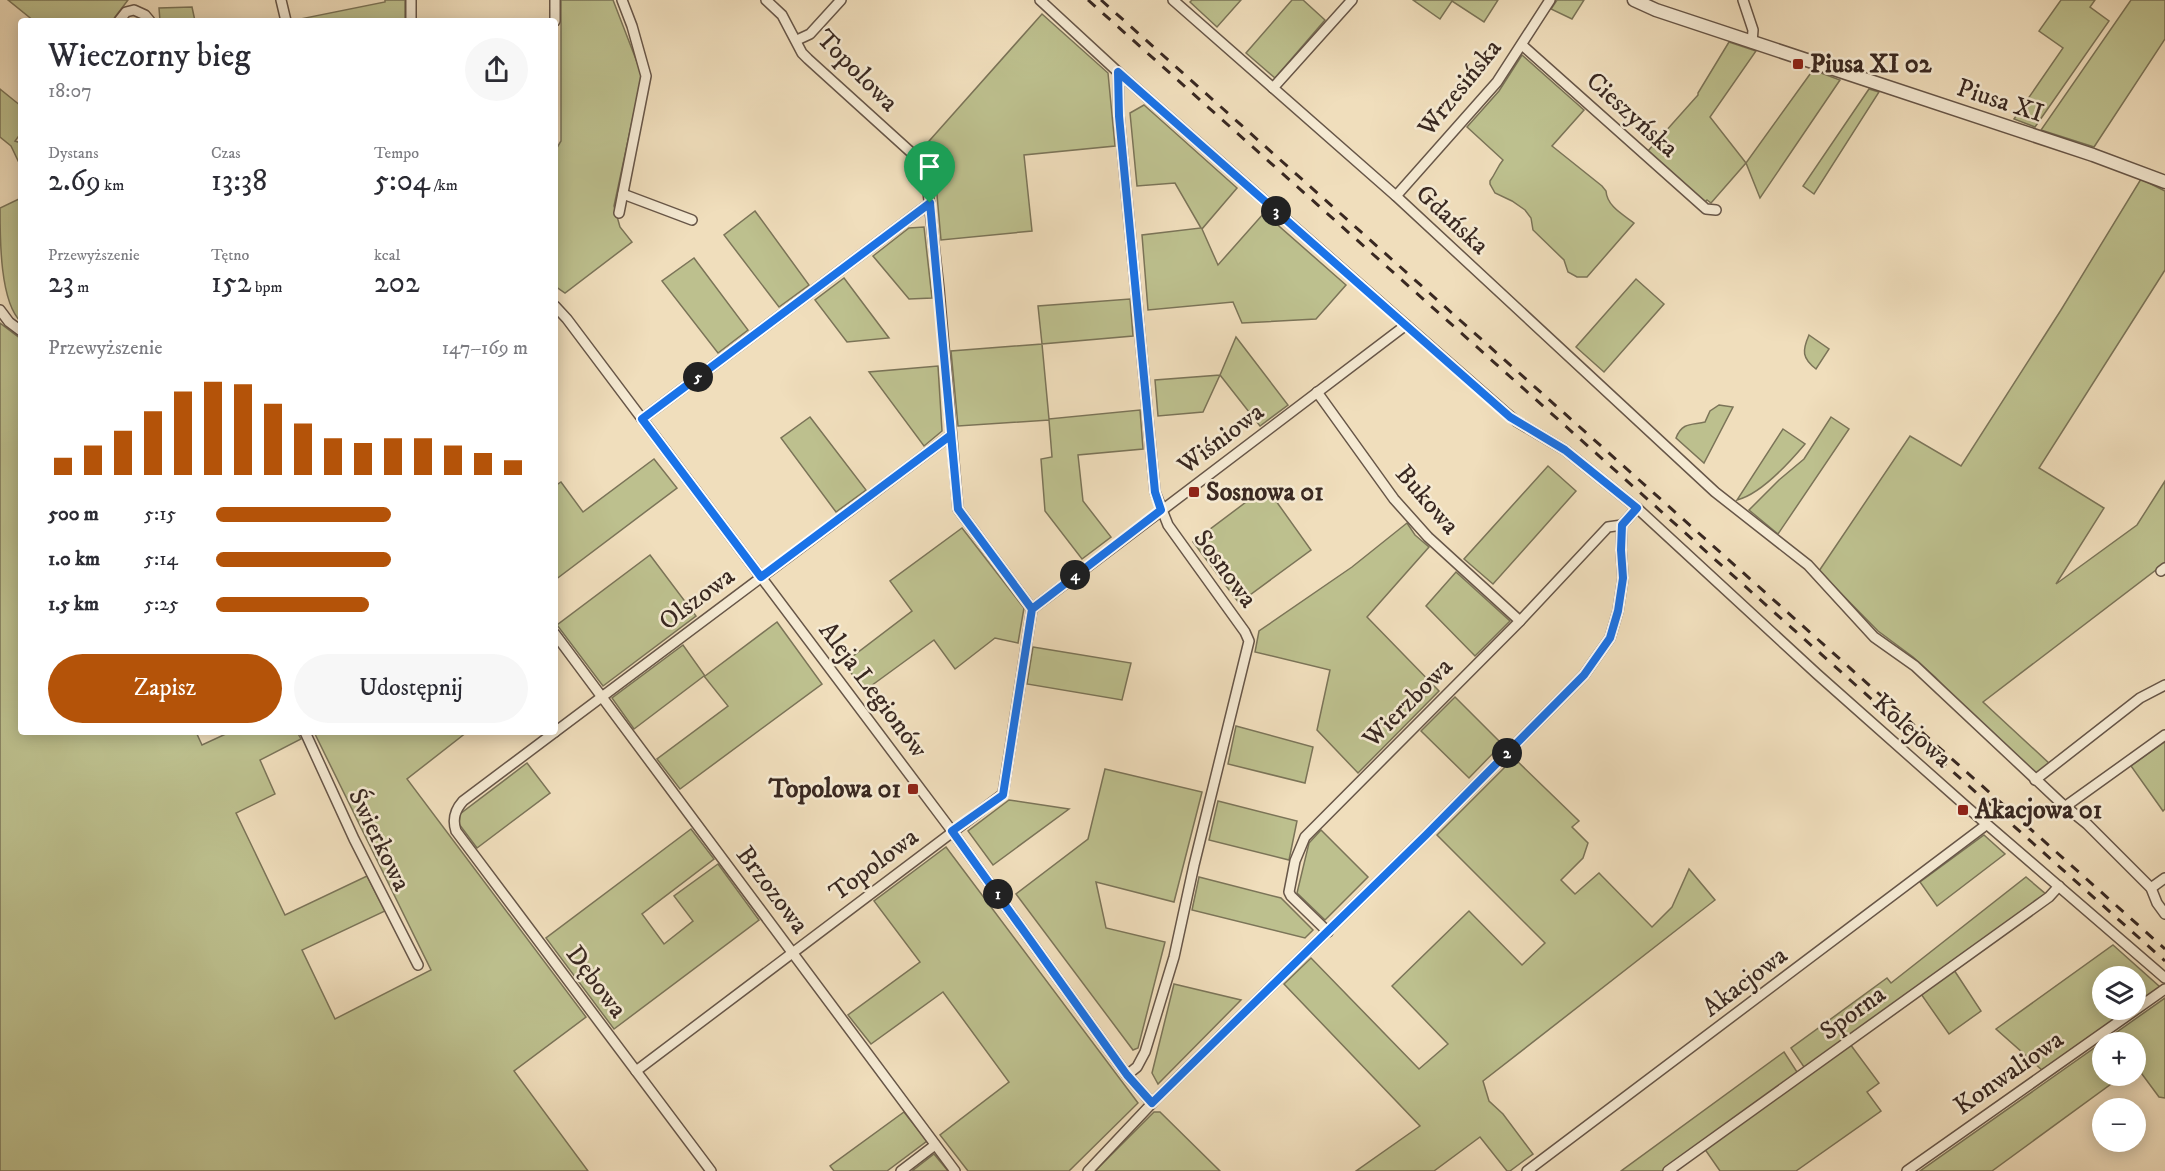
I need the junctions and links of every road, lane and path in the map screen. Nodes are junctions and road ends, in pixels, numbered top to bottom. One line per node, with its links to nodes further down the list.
1 (281, 0): 15 (street)
2 (411, 0): 16 (street)
3 (555, 0): 17 (street)
4 (622, 0): 24 (street)
5 (766, 0): 18 (street, Topolowa)
6 (841, 0): 18 (street)
7 (1040, 0): 21 (street, Kolejowa)
8 (1173, 0): 22 (street, Gdańska)
9 (1352, 0): 22 (street)
10 (1550, 0): 20 (street, Wrzesińska)
11 (1634, 0): 19 (street, Piusa XI)
12 (1743, 0): 19 (street)
13 (121, 18): 14 (street)
14 (148, 18)
15 (285, 18)
16 (411, 18)
17 (555, 18)
18 (797, 40): 26 (street, Topolowa)
19 (1752, 43): 23 (street, Piusa XI)
20 (1522, 45): 25 (street, Wrzesińska); 27 (street, Cieszyńska)
21 (1118, 72): 32 (street, Kolejowa); 38 (street, Sosnowa)
22 (1272, 88): 25 (street, Gdańska)
23 (2165, 182)
24 (623, 194): 28 (street); 29 (street)
25 (1396, 196): 46 (street, Gdańska)
26 (930, 203): 35 (street); 36 (street, Topolowa)
27 (1716, 210)
28 (619, 213)
29 (692, 220)
30 (558, 309): 35 (street, Aleja Legionów)
31 (0, 310): 33 (street)
32 (1406, 325): 34 (street, Wiśniowa); 37 (street, Kolejowa)
33 (18, 329)
34 (1317, 392): 38 (street, Wiśniowa); 42 (street, Bukowa)
35 (642, 419): 40 (street, Aleja Legionów)
36 (951, 435): 40 (street, Olszowa); 41 (street, Topolowa)
37 (1637, 508): 39 (street); 54 (street, Kolejowa)
38 (1161, 510): 41 (street, Wiśniowa); 66 (street, Sosnowa)
39 (1622, 525): 42 (street, Wierzbowa); 60 (street)
40 (761, 577): 45 (street, Olszowa); 55 (street, Aleja Legionów)
41 (1032, 609): 55 (street, Topolowa)
42 (1520, 621): 60 (street, Wierzbowa)
43 (558, 638): 45 (street, Brzozowa)
44 (2165, 685): 51 (street)
45 (602, 697): 47 (street, Olszowa); 61 (street, Brzozowa)
46 (1978, 726): 51 (street, Kolejowa)
47 (558, 730)
48 (306, 735): 62 (street, Świerkowa)
49 (551, 735): 53 (street, Olszowa)
50 (2165, 735): 52 (street)
51 (2035, 780): 52 (street, Kolejowa)
52 (2066, 806): 58 (street, Kolejowa)
53 (454, 817): 65 (street, Dębowa)
54 (1986, 825): 57 (street, Kolejowa); 73 (street, Akacjowa)
55 (952, 831): 61 (street, Topolowa); 66 (street, Aleja Legionów)
56 (2165, 878): 58 (street)
57 (2059, 886): 63 (street, Kolejowa); 74 (street, Sporna)
58 (2151, 888): 59 (street, Kolejowa)
59 (2165, 914)
60 (1328, 932): 67 (street)
61 (793, 953): 65 (street, Topolowa); 68 (street, Brzozowa)
62 (418, 965)
63 (2165, 978)
64 (2165, 989): 75 (street, Konwaliowa)
65 (636, 1071): 69 (street, Dębowa)
66 (1127, 1075): 67 (street, Aleja Legionów)
67 (1152, 1103): 72 (street)
68 (935, 1145): 70 (street); 71 (street, Brzozowa)
69 (711, 1171)
70 (901, 1171)
71 (955, 1171)
72 (1088, 1171)
73 (1527, 1171)
74 (1668, 1171)
75 (1907, 1171)

